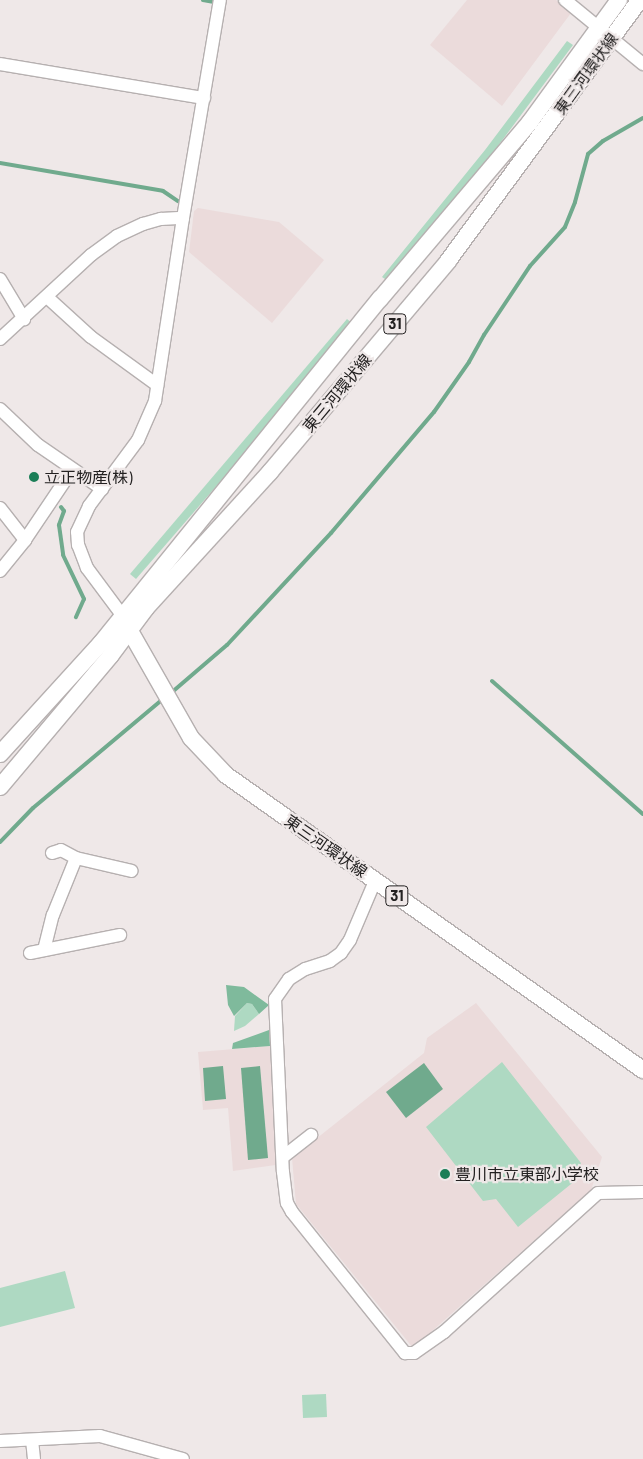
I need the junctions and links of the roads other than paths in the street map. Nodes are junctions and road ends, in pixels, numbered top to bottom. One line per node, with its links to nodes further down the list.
1 (220, 0): 8 (street)
2 (565, 0): 5 (street)
3 (619, 0): 5 (main road, 東三河環状線 / 31)
4 (640, 0): 5 (main road, 東三河環状線 / 31)
5 (606, 34): 7 (street); 21 (main road, 東三河環状線 / 31); 22 (main road, 東三河環状線 / 31)
6 (0, 64): 8 (street)
7 (643, 64)
8 (204, 98): 9 (street)
9 (183, 218): 11 (street); 14 (street)
10 (0, 279): 12 (street)
11 (47, 297): 12 (street); 14 (street)
12 (24, 318): 13 (street)
13 (0, 339)
14 (157, 385): 17 (street)
15 (0, 409): 16 (street)
16 (72, 470): 17 (street); 19 (street)
17 (102, 489): 21 (street)
18 (0, 508): 19 (street)
19 (25, 540): 20 (street)
20 (0, 571)
21 (122, 615): 22 (main road, 東三河環状線 / 31); 23 (main road, 東三河環状線 / 31)
22 (129, 632): 24 (main road, 東三河環状線 / 31); 28 (main road, 東三河環状線 / 31)
23 (0, 754)
24 (0, 787)
25 (52, 853): 26 (street)
26 (76, 858): 27 (street); 30 (street)
27 (132, 871)
28 (375, 881): 32 (main road, 東三河環状線 / 31); 34 (street)
29 (120, 935): 30 (street)
30 (44, 950): 31 (street)
31 (30, 953)
32 (643, 1070)
33 (311, 1136): 34 (street)
34 (283, 1157): 35 (street)
35 (643, 1192)
36 (32, 1440): 37 (street); 38 (street); 39 (street)
37 (0, 1441)
38 (34, 1459)
39 (184, 1459)

